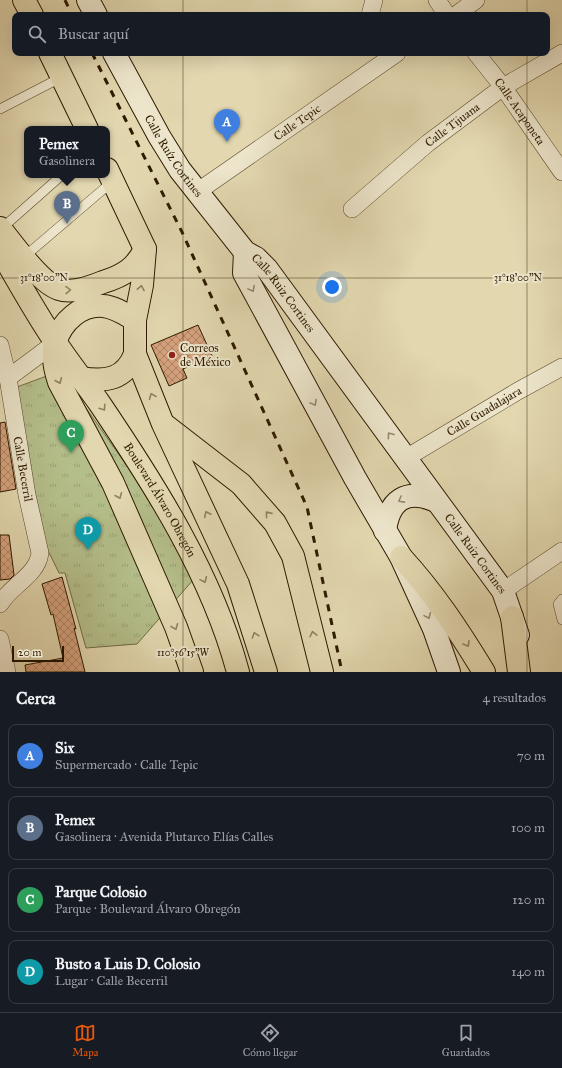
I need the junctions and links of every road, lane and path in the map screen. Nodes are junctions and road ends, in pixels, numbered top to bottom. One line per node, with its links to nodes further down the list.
1 (24, 0): 6 (highway)
2 (88, 0): 7 (street)
3 (374, 0): 8 (street)
4 (437, 0): 9 (street)
5 (476, 0): 10 (street)
6 (30, 12)
7 (94, 12)
8 (371, 12)
9 (445, 12)
10 (460, 12)
11 (562, 53): 18 (street, Calle Tijuana)
12 (52, 56): 17 (highway)
13 (116, 56): 25 (street, Calle Ruíz Cortines)
14 (388, 56): 16 (street, Calle Tepic)
15 (478, 56): 18 (street, Calle Acaponeta)
16 (372, 61): 25 (street, Calle Tepic)
17 (62, 77): 19 (lane); 20 (highway)
18 (503, 87): 21 (street, Calle Acaponeta); 26 (street, Calle Tijuana)
19 (0, 109)
20 (86, 126)
21 (562, 172)
22 (110, 175): 28 (highway)
23 (59, 178): 27 (lane)
24 (107, 178): 30 (lane)
25 (197, 192): 29 (street, Calle Ruíz Cortines)
26 (352, 209)
27 (0, 236): 30 (highway); 32 (highway, Boulevard Álvaro Obregón)
28 (144, 249): 30 (highway, one-way to 28); 31 (highway, one-way to 28)
29 (245, 252): 39 (street, Calle Ruiz Cortines, one-way to 29); 41 (street, Calle Ruiz Cortines, one-way to 41)
30 (24, 257)
31 (135, 320): 32 (highway); 34 (highway)
32 (55, 343): 36 (street); 37 (highway, Boulevard Álvaro Obregón); 51 (highway, one-way to 51)
33 (0, 349): 36 (street, Calle Becerril)
34 (135, 354): 37 (highway); 38 (highway, one-way to 34)
35 (562, 367): 39 (street, Calle Guadalajara)
36 (8, 378): 46 (street, Calle Becerril)
37 (81, 378): 52 (highway, Boulevard Álvaro Obregón, one-way to 52)
38 (163, 424): 53 (highway, one-way to 38); 54 (highway, one-way to 38)
39 (406, 458): 40 (street, Calle Ruiz Cortines)
40 (436, 501): 41 (street, one-way to 41); 44 (street, Calle Ruiz Cortines)
41 (385, 531): 43 (street, Calle Ruiz Cortines)
42 (562, 551): 44 (street)
43 (401, 557): 55 (street, Calle Ruiz Cortines, one-way to 55); 56 (highway, one-way to 56)
44 (503, 591): 47 (street, Calle Ruiz Cortines)
45 (562, 599): 48 (lane)
46 (0, 604)
47 (512, 617): 57 (highway); 58 (street, Calle Ruiz Cortines)
48 (562, 620)
49 (0, 639): 50 (street)
50 (7, 672)
51 (192, 672)
52 (238, 672)
53 (266, 672)
54 (322, 672)
55 (449, 672)
56 (484, 672)
57 (519, 672)
58 (530, 672)

